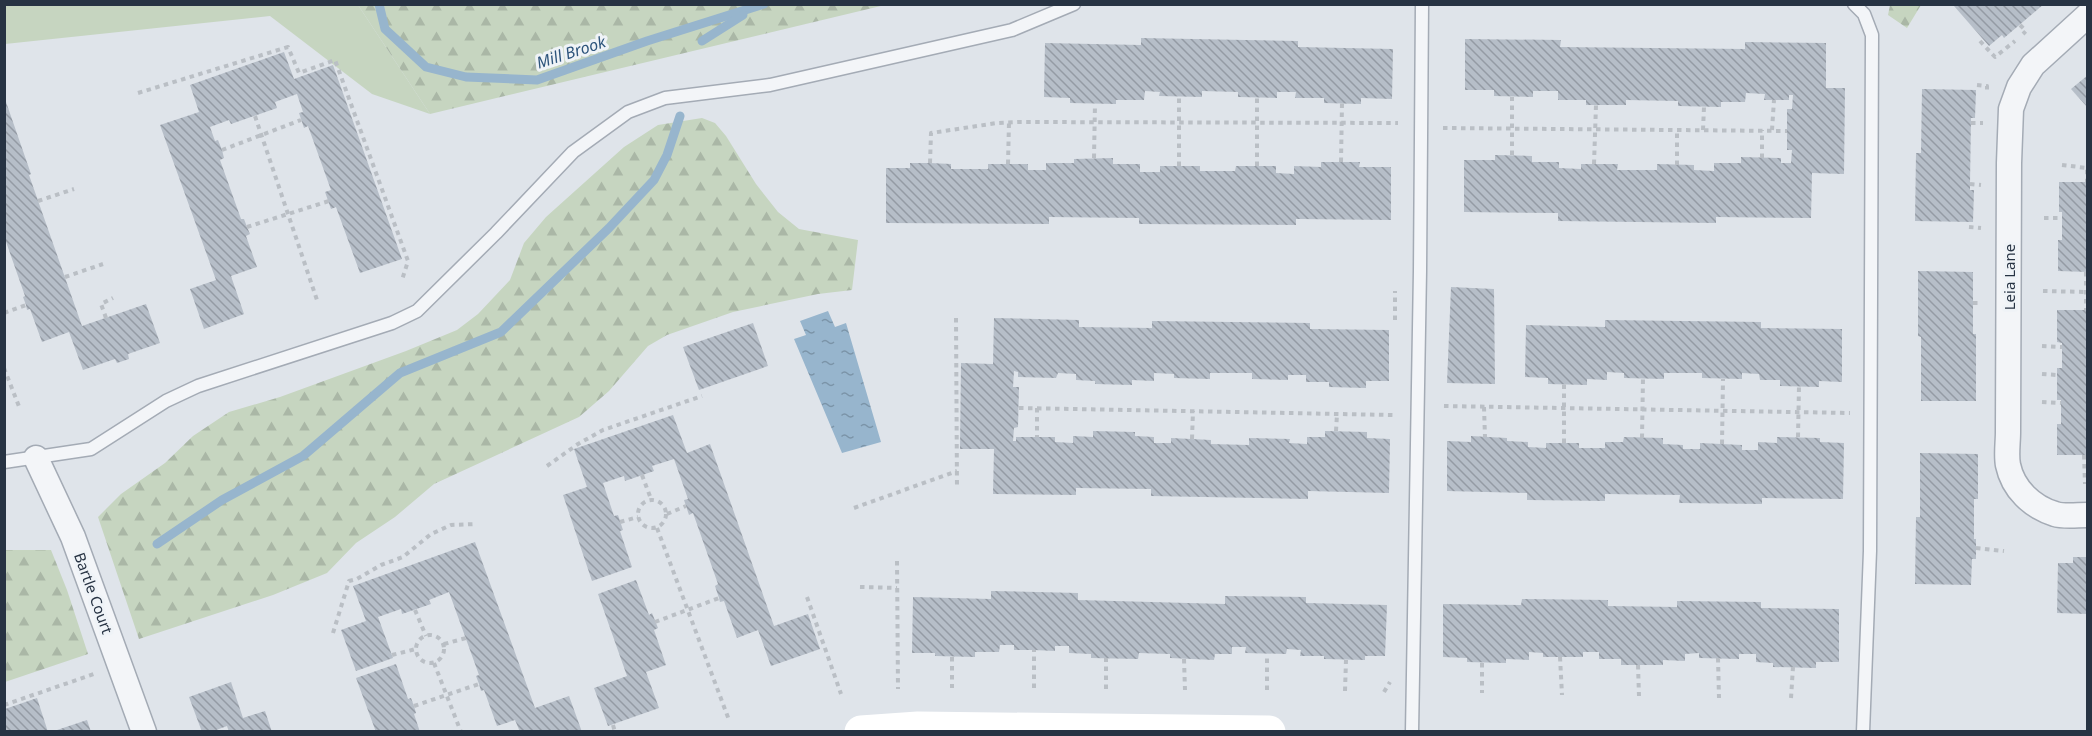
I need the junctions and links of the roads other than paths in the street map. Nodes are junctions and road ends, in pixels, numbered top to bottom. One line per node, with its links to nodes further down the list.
1 (1074, 4): 5 (lane)
2 (1422, 4): 11 (lane)
3 (1854, 4): 12 (lane)
4 (2088, 15): 7 (street, Leia Lane)
5 (36, 458): 6 (lane); 9 (street, Bartle Court)
6 (4, 462)
7 (2088, 515)
8 (864, 731): 10 (street)
9 (144, 732)
10 (1269, 732)
11 (1412, 732)
12 (1863, 732)

